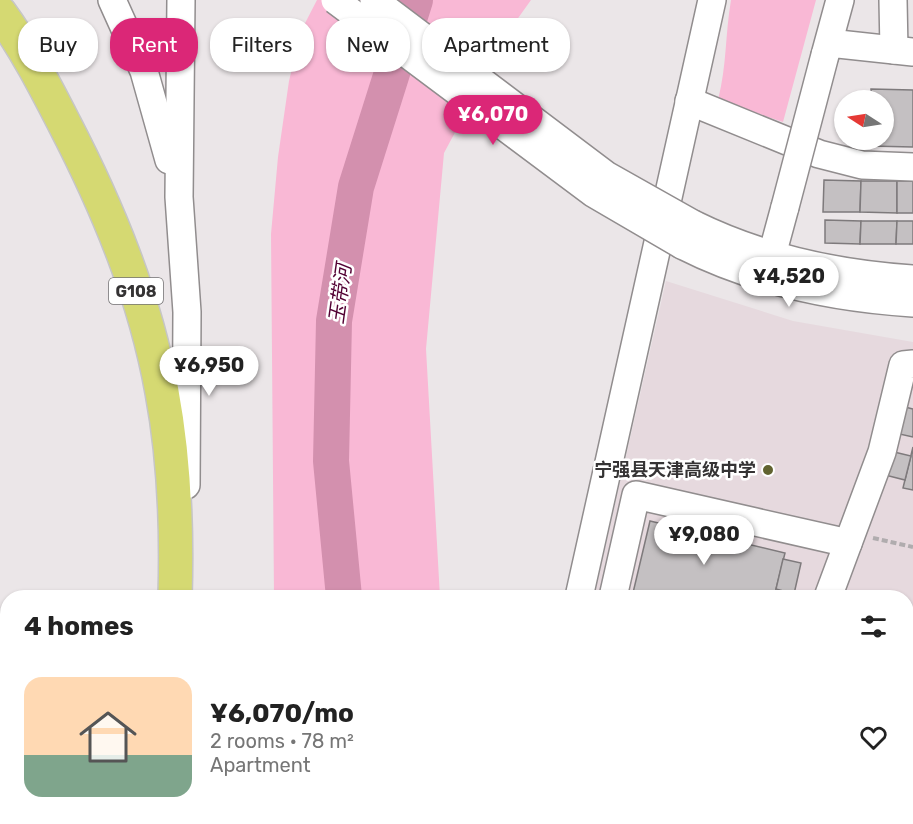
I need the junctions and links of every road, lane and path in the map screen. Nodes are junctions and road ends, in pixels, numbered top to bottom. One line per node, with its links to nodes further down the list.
1 (112, 0): 13 (street)
2 (181, 0): 13 (street)
3 (335, 0): 14 (street, bridge)
4 (374, 0): 14 (street, bridge)
5 (712, 0): 11 (street)
6 (840, 0): 9 (street)
7 (893, 0): 10 (street)
8 (0, 13): 21 (highway, G108)
9 (827, 49): 10 (street); 15 (street, bridge)
10 (904, 51)
11 (689, 101): 12 (street); 23 (street)
12 (913, 167)
13 (178, 197): 22 (street)
14 (687, 234): 15 (street); 17 (street)
15 (772, 255): 16 (street)
16 (913, 279)
17 (913, 303)
18 (913, 364): 19 (street)
19 (850, 538): 20 (path); 24 (street); 25 (street)
20 (913, 547)
21 (176, 590)
22 (177, 590)
23 (581, 590)
24 (615, 590)
25 (831, 590)

